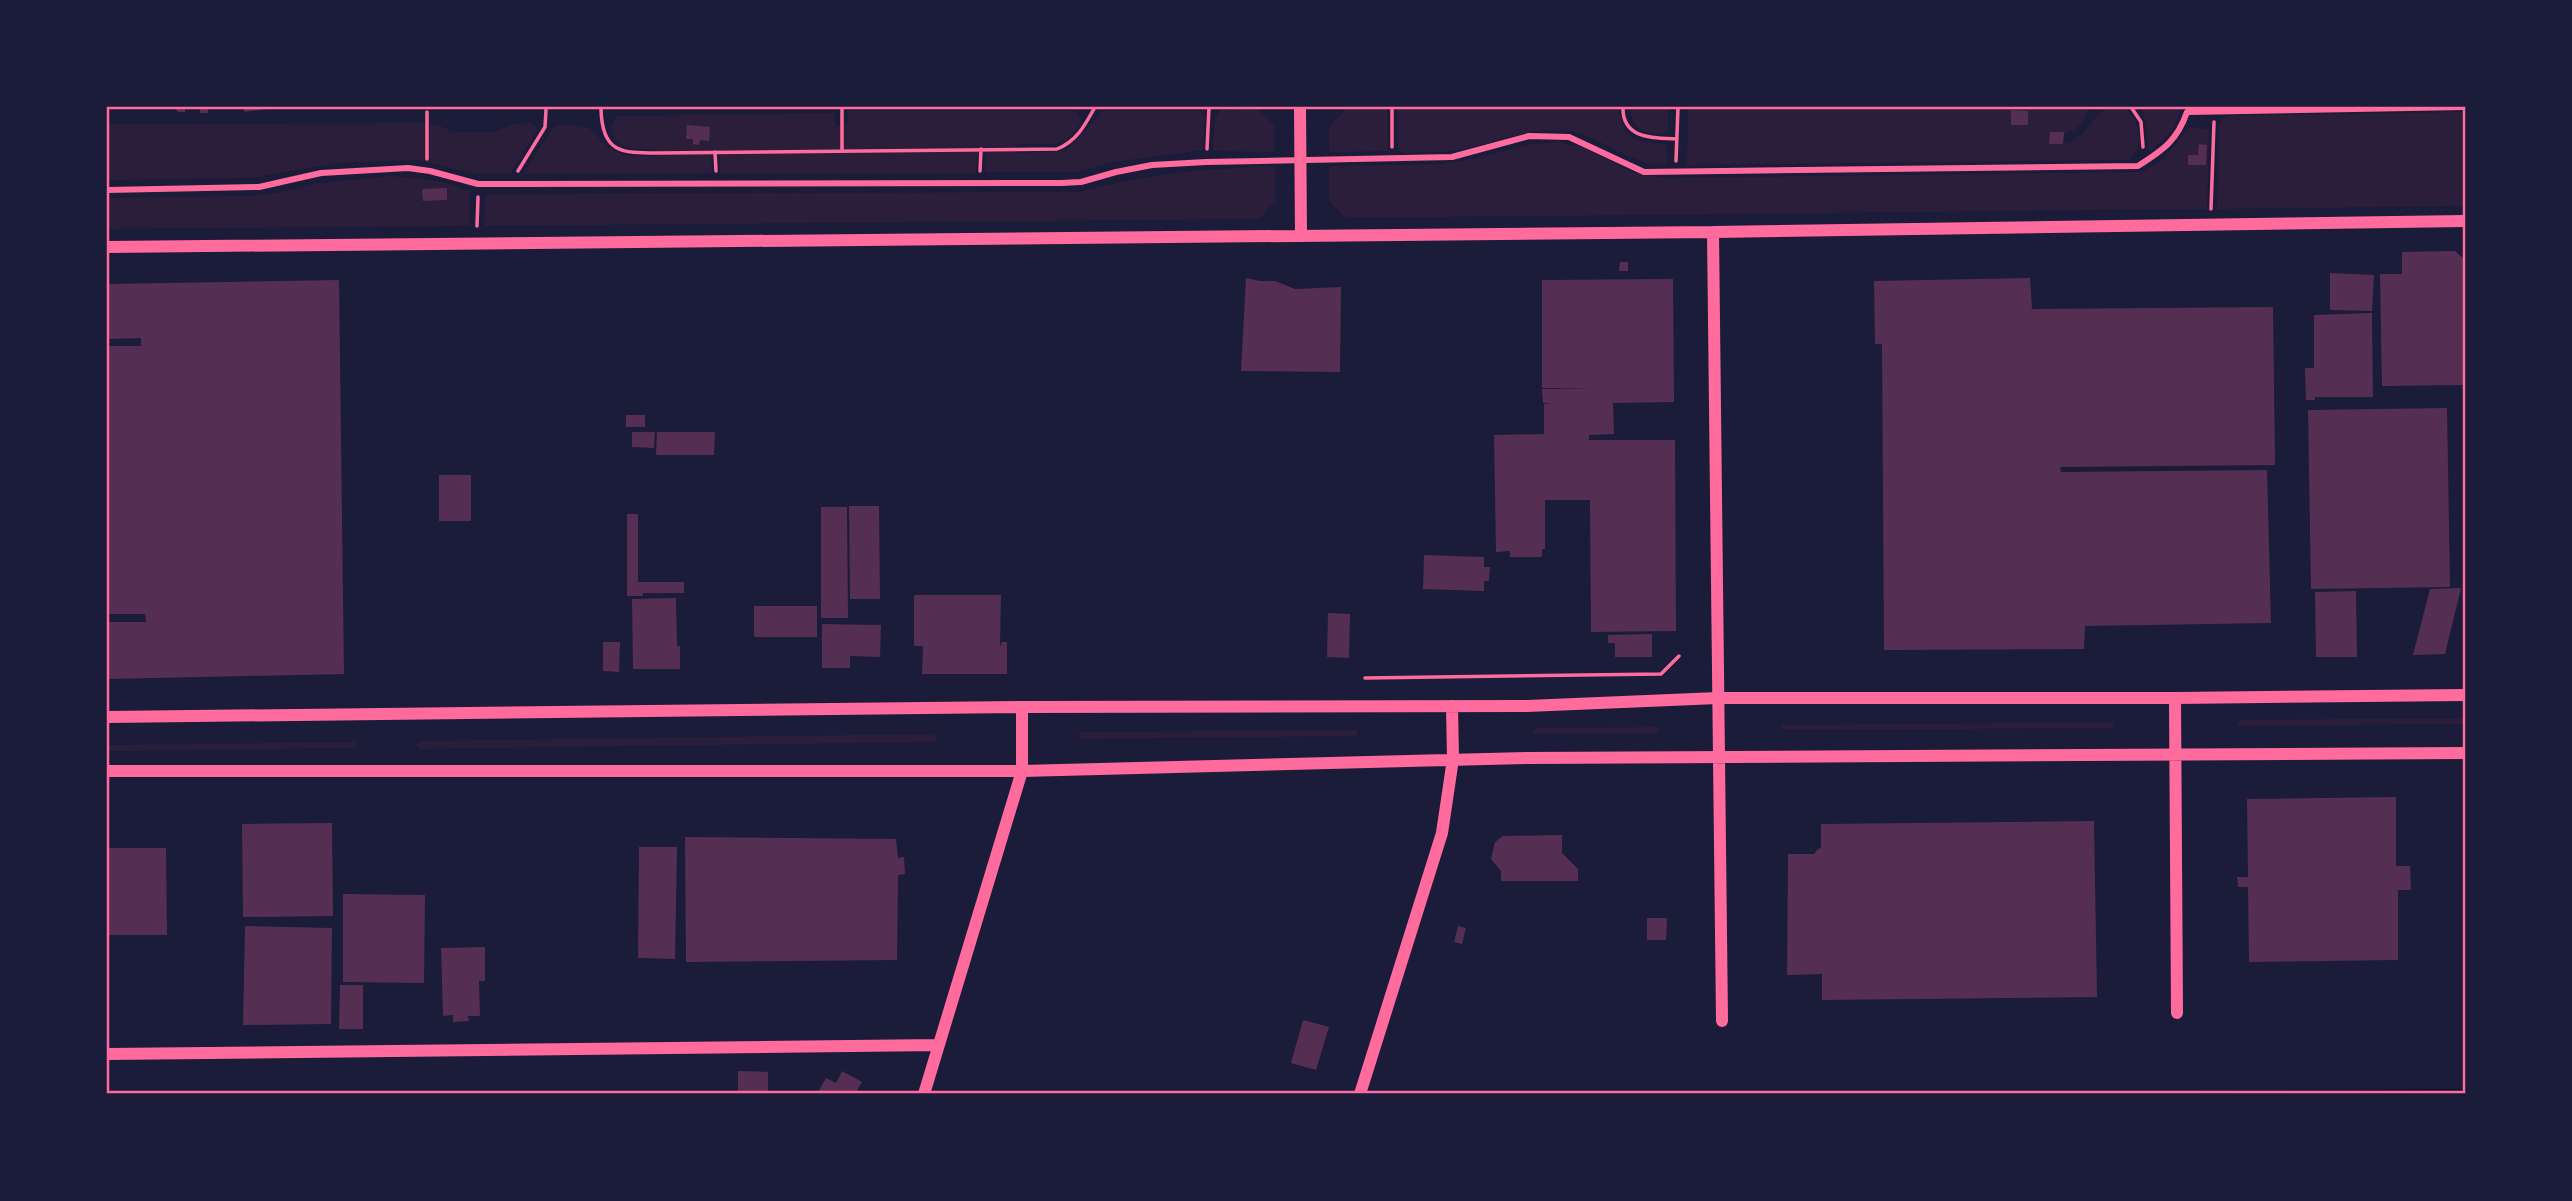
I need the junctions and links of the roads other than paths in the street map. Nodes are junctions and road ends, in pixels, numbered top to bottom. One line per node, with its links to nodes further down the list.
1 (1300, 107): 6 (street)
2 (2464, 107): 3 (street)
3 (107, 190)
4 (2465, 221): 5 (street)
5 (1713, 232): 6 (street); 9 (street)
6 (1301, 235): 7 (street)
7 (107, 247)
8 (2465, 695): 10 (street)
9 (1718, 698): 10 (street); 11 (street); 16 (street)
10 (2175, 698): 15 (street)
11 (1452, 706): 12 (street); 17 (street)
12 (1022, 707): 13 (street); 19 (street)
13 (107, 718)
14 (2465, 753): 15 (street)
15 (2175, 754): 16 (street); 20 (street)
16 (1719, 758): 17 (street); 21 (street)
17 (1453, 759): 19 (street); 25 (street)
18 (107, 771): 19 (street)
19 (1022, 771): 22 (street)
20 (2177, 1013)
21 (1722, 1021)
22 (939, 1045): 23 (street); 24 (street)
23 (107, 1054)
24 (924, 1094)
25 (1360, 1094)

